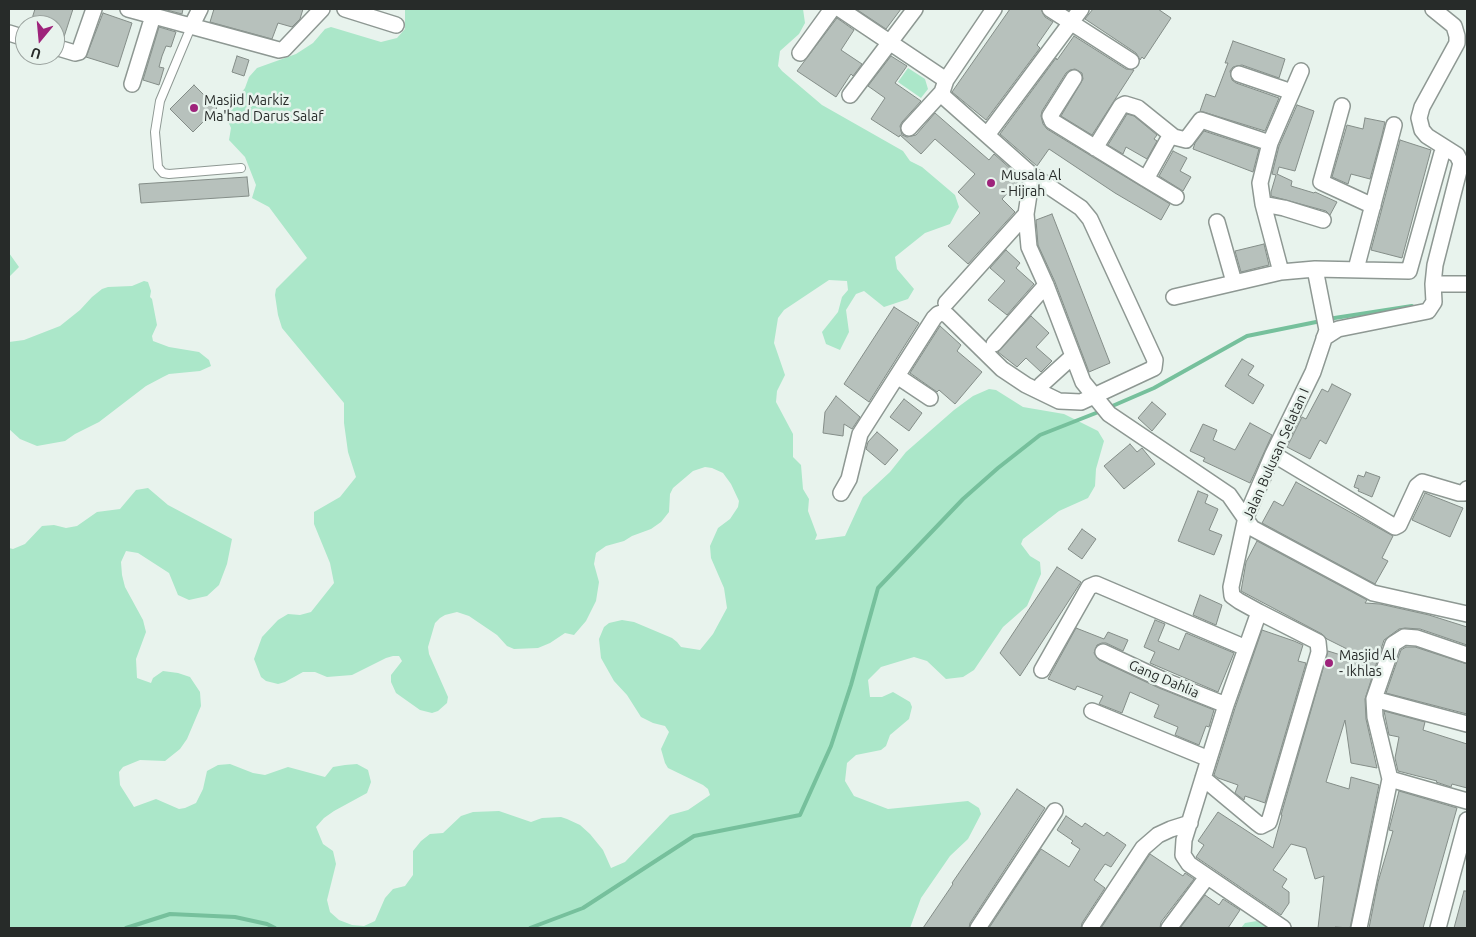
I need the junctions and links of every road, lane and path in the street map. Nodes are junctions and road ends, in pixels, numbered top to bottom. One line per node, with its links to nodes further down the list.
1 (94, 9): 18 (street)
2 (128, 9): 13 (street)
3 (200, 9): 16 (street)
4 (322, 9): 16 (street)
5 (345, 9): 15 (street)
6 (832, 9): 19 (street)
7 (840, 9): 17 (street)
8 (915, 9): 17 (street)
9 (994, 9): 25 (street)
10 (1050, 9): 14 (street)
11 (1081, 9): 14 (street)
12 (1433, 9): 49 (street)
13 (153, 16): 16 (street); 24 (street)
14 (1071, 23): 20 (street); 31 (street)
15 (396, 25)
16 (191, 27): 36 (lane)
17 (891, 42): 25 (street); 26 (street)
18 (65, 50)
19 (800, 54)
20 (1131, 60)
21 (1301, 71): 27 (street)
22 (1240, 74): 27 (street)
23 (1074, 78): 34 (street)
24 (132, 84)
25 (944, 86): 30 (street); 31 (street)
26 (850, 94)
27 (1290, 96): 33 (street)
28 (1342, 106): 41 (street)
29 (1394, 125): 41 (street)
30 (909, 128)
31 (986, 136): 37 (street)
32 (1174, 136): 33 (street); 34 (street); 38 (street)
33 (1270, 143): 40 (street)
34 (1095, 148): 38 (street)
35 (1442, 153): 46 (street)
36 (241, 168)
37 (1032, 175): 42 (street); 60 (street)
38 (1146, 179): 39 (street)
39 (1176, 197)
40 (1263, 204): 43 (street); 47 (street)
41 (1373, 206): 46 (street)
42 (1026, 214): 51 (street); 53 (street)
43 (1323, 220)
44 (1217, 222): 48 (street)
45 (1315, 269): 46 (street); 47 (street); 54 (street, Jalan Bulusan Selatan I)
46 (1356, 269)
47 (1281, 272): 48 (street)
48 (1234, 282): 52 (street)
49 (1433, 284): 50 (street); 54 (street)
50 (1467, 284)
51 (1046, 285): 55 (street); 56 (street)
52 (1174, 297)
53 (946, 303)
54 (1326, 334): 61 (street, Jalan Bulusan Selatan I)
55 (994, 344)
56 (1073, 356): 58 (street); 60 (street)
57 (897, 376): 59 (street); 60 (street); 63 (street)
58 (1041, 385)
59 (930, 398)
60 (1102, 405): 64 (street)
61 (1273, 454): 62 (street); 64 (street, Jalan Bulusan Selatan I)
62 (1467, 490)
63 (840, 492)
64 (1246, 517): 65 (street, Jalan Bulusan Selatan I); 66 (street)
65 (1259, 612): 67 (street); 76 (street)
66 (1467, 614)
67 (1246, 648): 70 (street); 72 (street)
68 (1103, 652): 72 (street, Gang Dahlia)
69 (1467, 655): 71 (street)
70 (1042, 670)
71 (1374, 699): 74 (street); 77 (street)
72 (1226, 705): 75 (street)
73 (1092, 711): 75 (street)
74 (1467, 724)
75 (1209, 759): 76 (street)
76 (1203, 778): 81 (street)
77 (1390, 779): 78 (street); 87 (street)
78 (1467, 801)
79 (1055, 811): 83 (street)
80 (1467, 820): 88 (street)
81 (1190, 823): 82 (street); 84 (street)
82 (1207, 877): 85 (street); 86 (street)
83 (978, 928)
84 (1090, 928)
85 (1169, 928)
86 (1283, 928)
87 (1359, 928)
88 (1438, 928)

